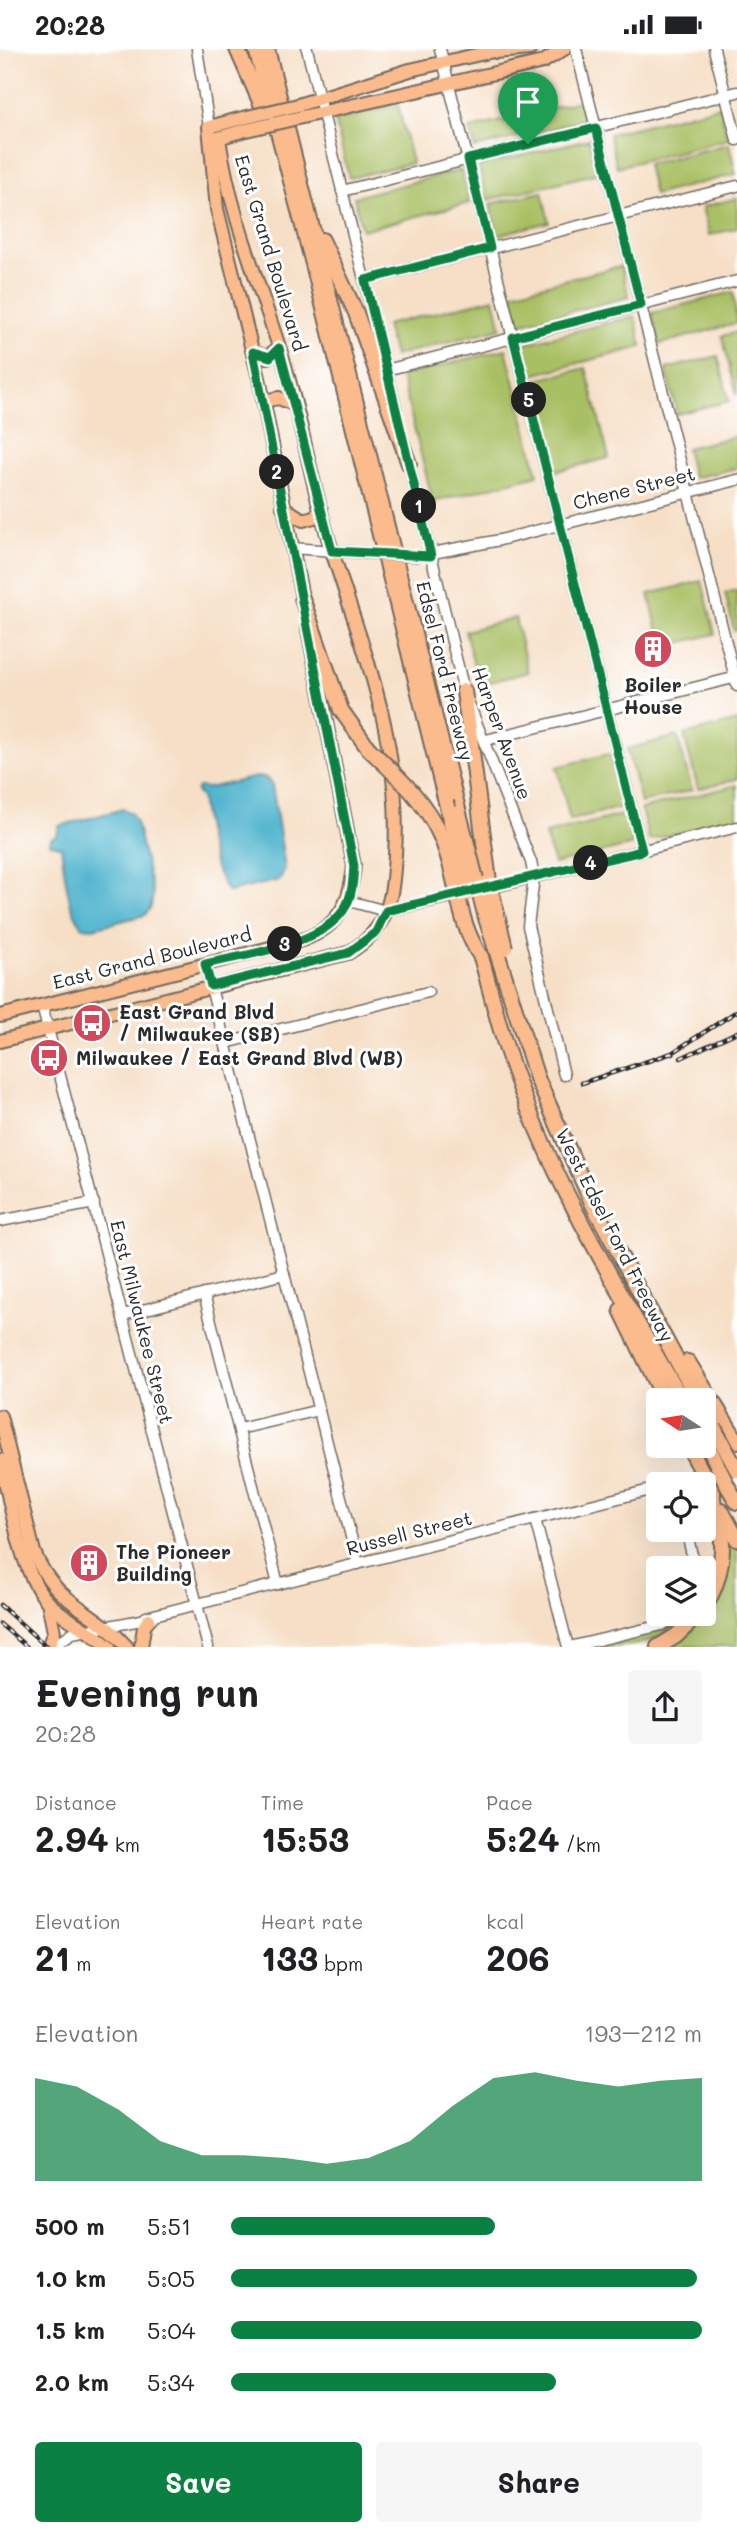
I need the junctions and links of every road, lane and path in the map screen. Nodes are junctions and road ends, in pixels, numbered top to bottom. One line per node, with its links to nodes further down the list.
1 (197, 49): 17 (street)
2 (237, 49): 19 (highway)
3 (256, 49): 19 (highway, Edsel Ford Freeway)
4 (267, 49): 24 (highway, Edsel Ford Freeway)
5 (307, 49): 15 (street, Harper Avenue)
6 (530, 49): 9 (main road)
7 (576, 49): 16 (street)
8 (714, 49): 14 (street)
9 (497, 50): 11 (main road)
10 (564, 51): 12 (main road)
11 (441, 55): 12 (street); 15 (main road)
12 (448, 82): 15 (main road); 20 (street)
13 (737, 92): 14 (street)
14 (726, 95): 16 (street); 18 (street)
15 (320, 106): 17 (main road, bridge); 22 (street, Harper Avenue)
16 (596, 128): 20 (street); 23 (street)
17 (213, 135): 30 (main road, East Grand Boulevard); 31 (main road, East Grand Boulevard)
18 (737, 140)
19 (280, 142): 49 (highway, Edsel Ford Freeway)
20 (468, 159): 22 (street); 25 (street)
21 (737, 186): 23 (street)
22 (342, 191): 26 (street, Harper Avenue)
23 (619, 216): 25 (street); 28 (street)
24 (313, 225): 35 (highway); 69 (highway, Edsel Ford Freeway, bridge)
25 (490, 248): 26 (street); 29 (street)
26 (365, 280): 32 (street, Harper Avenue)
27 (737, 281): 28 (street)
28 (641, 305): 29 (street); 37 (street)
29 (513, 337): 32 (street); 40 (street)
30 (279, 348): 31 (main road); 34 (main road, East Grand Boulevard)
31 (253, 352): 33 (main road, East Grand Boulevard)
32 (386, 370): 35 (street, Harper Avenue)
33 (263, 401): 34 (main road); 38 (main road, East Grand Boulevard)
34 (295, 405): 39 (main road, East Grand Boulevard)
35 (409, 464): 43 (street, Harper Avenue)
36 (737, 480): 37 (street, Chene Street)
37 (688, 492): 40 (street, Chene Street); 45 (street)
38 (283, 507): 39 (main road); 41 (main road, East Grand Boulevard)
39 (321, 510): 42 (main road, East Grand Boulevard)
40 (560, 525): 43 (street, Chene Street); 47 (street)
41 (291, 548): 42 (street, Chene Street); 44 (main road, East Grand Boulevard)
42 (332, 551): 43 (street, Chene Street, bridge); 54 (main road, East Grand Boulevard)
43 (431, 556): 46 (street, Harper Avenue)
44 (302, 598): 53 (main road, East Grand Boulevard); 56 (highway, bridge)
45 (736, 680): 47 (street)
46 (464, 691): 48 (street, Harper Avenue); 69 (highway, bridge)
47 (606, 710): 48 (street); 51 (street)
48 (485, 740): 52 (street, Harper Avenue)
49 (446, 801): 56 (highway, West Edsel Ford Freeway, bridge)
50 (737, 827): 51 (street)
51 (642, 851): 52 (street)
52 (534, 877): 54 (street); 68 (street, Harper Avenue)
53 (349, 901): 54 (street); 55 (main road, East Grand Boulevard)
54 (386, 911): 58 (main road, East Grand Boulevard)
55 (263, 950): 57 (main road, East Grand Boulevard); 58 (main road)
56 (481, 957): 74 (highway, West Edsel Ford Freeway)
57 (205, 964): 59 (main road, East Grand Boulevard); 60 (street)
58 (268, 973): 60 (main road, East Grand Boulevard)
59 (120, 986): 62 (main road, East Grand Boulevard); 63 (main road)
60 (211, 986): 63 (main road, East Grand Boulevard); 67 (street)
61 (428, 992): 67 (street)
62 (42, 1006): 64 (main road, East Grand Boulevard); 65 (street, East Milwaukee Street)
63 (121, 1010): 65 (main road, East Grand Boulevard)
64 (0, 1017)
65 (48, 1028): 66 (main road, East Grand Boulevard); 70 (street, East Milwaukee Street)
66 (0, 1041)
67 (226, 1044): 73 (street)
68 (564, 1075)
69 (537, 1078): 72 (highway)
70 (94, 1203): 71 (street); 76 (street, East Milwaukee Street)
71 (0, 1221)
72 (628, 1272): 79 (highway); 80 (highway)
73 (284, 1274): 75 (street); 81 (street)
74 (616, 1287): 77 (highway); 78 (highway, West Edsel Ford Freeway)
75 (204, 1294): 76 (street); 83 (street)
76 (123, 1315): 103 (street, East Milwaukee Street)
77 (659, 1388)
78 (675, 1388)
79 (691, 1388)
80 (694, 1388)
81 (319, 1410): 83 (street); 99 (street)
82 (0, 1416): 92 (main road)
83 (239, 1429): 101 (street)
84 (716, 1430): 87 (highway)
85 (716, 1433): 90 (highway, bridge)
86 (716, 1440): 94 (highway, bridge)
87 (737, 1441)
88 (695, 1458): 96 (highway, bridge)
89 (0, 1460): 92 (main road)
90 (737, 1468): 91 (street)
91 (716, 1473)
92 (13, 1488): 98 (main road)
93 (646, 1490): 95 (street, Russell Street)
94 (737, 1502)
95 (535, 1519): 99 (street, Russell Street); 114 (street)
96 (723, 1523): 97 (highway); 100 (highway)
97 (737, 1539)
98 (33, 1563): 102 (main road); 107 (main road)
99 (358, 1564): 101 (street, Russell Street)
100 (716, 1583)
101 (278, 1584): 103 (street, Russell Street)
102 (48, 1602): 108 (main road); 109 (main road)
103 (198, 1604): 104 (street, Russell Street); 113 (street, East Milwaukee Street)
104 (148, 1618): 107 (street, Russell Street); 112 (main road)
105 (658, 1626): 114 (street)
106 (686, 1626): 115 (highway)
107 (106, 1627): 108 (street, Russell Street); 111 (main road)
108 (88, 1630): 109 (street, Russell Street); 110 (main road)
109 (50, 1647)
110 (109, 1647)
111 (127, 1647)
112 (141, 1647)
113 (208, 1647)
114 (569, 1647)
115 (657, 1647)

